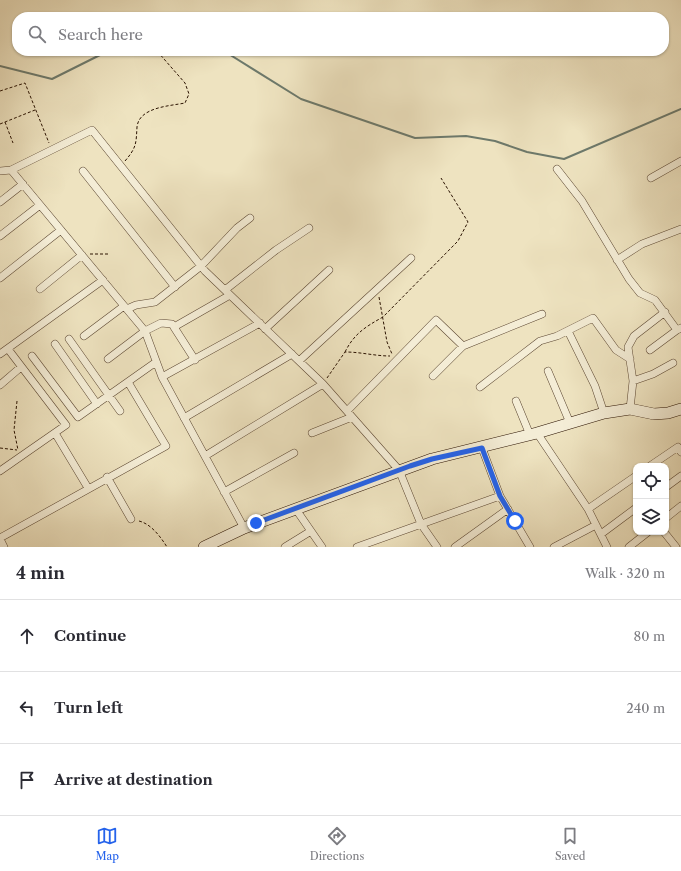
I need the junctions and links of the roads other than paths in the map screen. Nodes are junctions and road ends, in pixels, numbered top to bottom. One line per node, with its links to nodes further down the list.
1 (681, 160): 6 (street)
2 (557, 169): 17 (street)
3 (11, 170): 4 (street); 7 (street); 18 (street)
4 (0, 171)
5 (83, 171): 22 (street)
6 (652, 178)
7 (23, 184): 8 (street); 9 (street)
8 (0, 202)
9 (40, 205): 12 (street); 14 (street)
10 (250, 218): 18 (street)
11 (309, 228): 24 (street)
12 (61, 230): 15 (street); 20 (street)
13 (680, 231): 17 (street)
14 (0, 236)
15 (83, 257): 21 (street); 23 (street)
16 (411, 258): 46 (street)
17 (617, 260): 26 (street)
18 (201, 266): 22 (street); 24 (street)
19 (328, 270): 30 (street)
20 (0, 278)
21 (103, 280): 25 (street); 38 (street)
22 (175, 287): 25 (street)
23 (40, 289)
24 (228, 292): 28 (street); 29 (street)
25 (126, 308): 32 (street); 34 (street)
26 (665, 312): 31 (street); 44 (street)
27 (542, 314): 37 (street)
28 (260, 323): 30 (street); 45 (street)
29 (174, 327): 32 (street); 45 (street)
30 (265, 329): 41 (street)
31 (679, 329): 39 (street)
32 (145, 331): 43 (street); 47 (street)
33 (568, 331): 44 (street); 57 (street); 65 (street)
34 (84, 336)
35 (69, 338): 58 (street)
36 (55, 344): 60 (street)
37 (463, 346): 51 (street); 64 (street)
38 (8, 349): 40 (street); 49 (street)
39 (650, 350)
40 (0, 354)
41 (292, 354): 46 (street); 67 (street)
42 (32, 356): 60 (street)
43 (108, 359)
44 (630, 359): 53 (street)
45 (195, 360): 52 (street)
46 (299, 361): 55 (street)
47 (156, 362): 52 (street); 54 (street)
48 (673, 363): 53 (street)
49 (21, 367): 56 (street); 69 (street)
50 (548, 371): 68 (street)
51 (433, 376)
52 (162, 377): 67 (street)
53 (633, 381): 61 (street)
54 (128, 382): 58 (street); 80 (street)
55 (323, 384): 64 (street); 75 (street)
56 (0, 385)
57 (480, 386)
58 (108, 396): 60 (street); 63 (street)
59 (516, 401): 71 (street)
60 (97, 404)
61 (630, 409): 62 (main road); 65 (main road)
62 (681, 409)
63 (120, 411)
64 (347, 411): 66 (street)
65 (604, 413): 68 (main road)
66 (352, 417): 70 (street); 77 (street)
67 (184, 418): 75 (street)
68 (570, 423): 71 (main road)
69 (55, 433): 78 (street); 83 (street)
70 (312, 433)
71 (534, 434): 72 (main road); 89 (street)
72 (482, 448): 77 (main road); 85 (street)
73 (681, 452): 76 (street)
74 (294, 453): 84 (street)
75 (205, 456): 84 (street)
76 (654, 463)
77 (399, 470): 87 (main road); 93 (street)
78 (0, 471)
79 (681, 476): 82 (street)
80 (107, 477): 83 (street); 92 (street)
81 (633, 478): 89 (street)
82 (669, 485)
83 (88, 488): 100 (street)
84 (224, 492): 95 (street)
85 (500, 496): 88 (street); 93 (street)
86 (681, 506): 91 (street)
87 (295, 508): 95 (main road); 96 (street)
88 (508, 508): 107 (street); 108 (street)
89 (588, 509): 94 (street)
90 (633, 510): 97 (street)
91 (669, 516)
92 (131, 519)
93 (421, 524): 105 (street); 106 (street)
94 (596, 525): 97 (street); 109 (street)
95 (244, 528): 102 (main road)
96 (311, 531): 103 (street); 104 (street)
97 (601, 534): 110 (street)
98 (644, 535): 111 (street)
99 (666, 535): 112 (street)
100 (0, 538): 101 (street)
101 (4, 547)
102 (204, 547)
103 (285, 547)
104 (322, 547)
105 (356, 547)
106 (437, 547)
107 (455, 547)
108 (530, 547)
109 (554, 547)
110 (607, 547)
111 (629, 547)
112 (676, 547)

